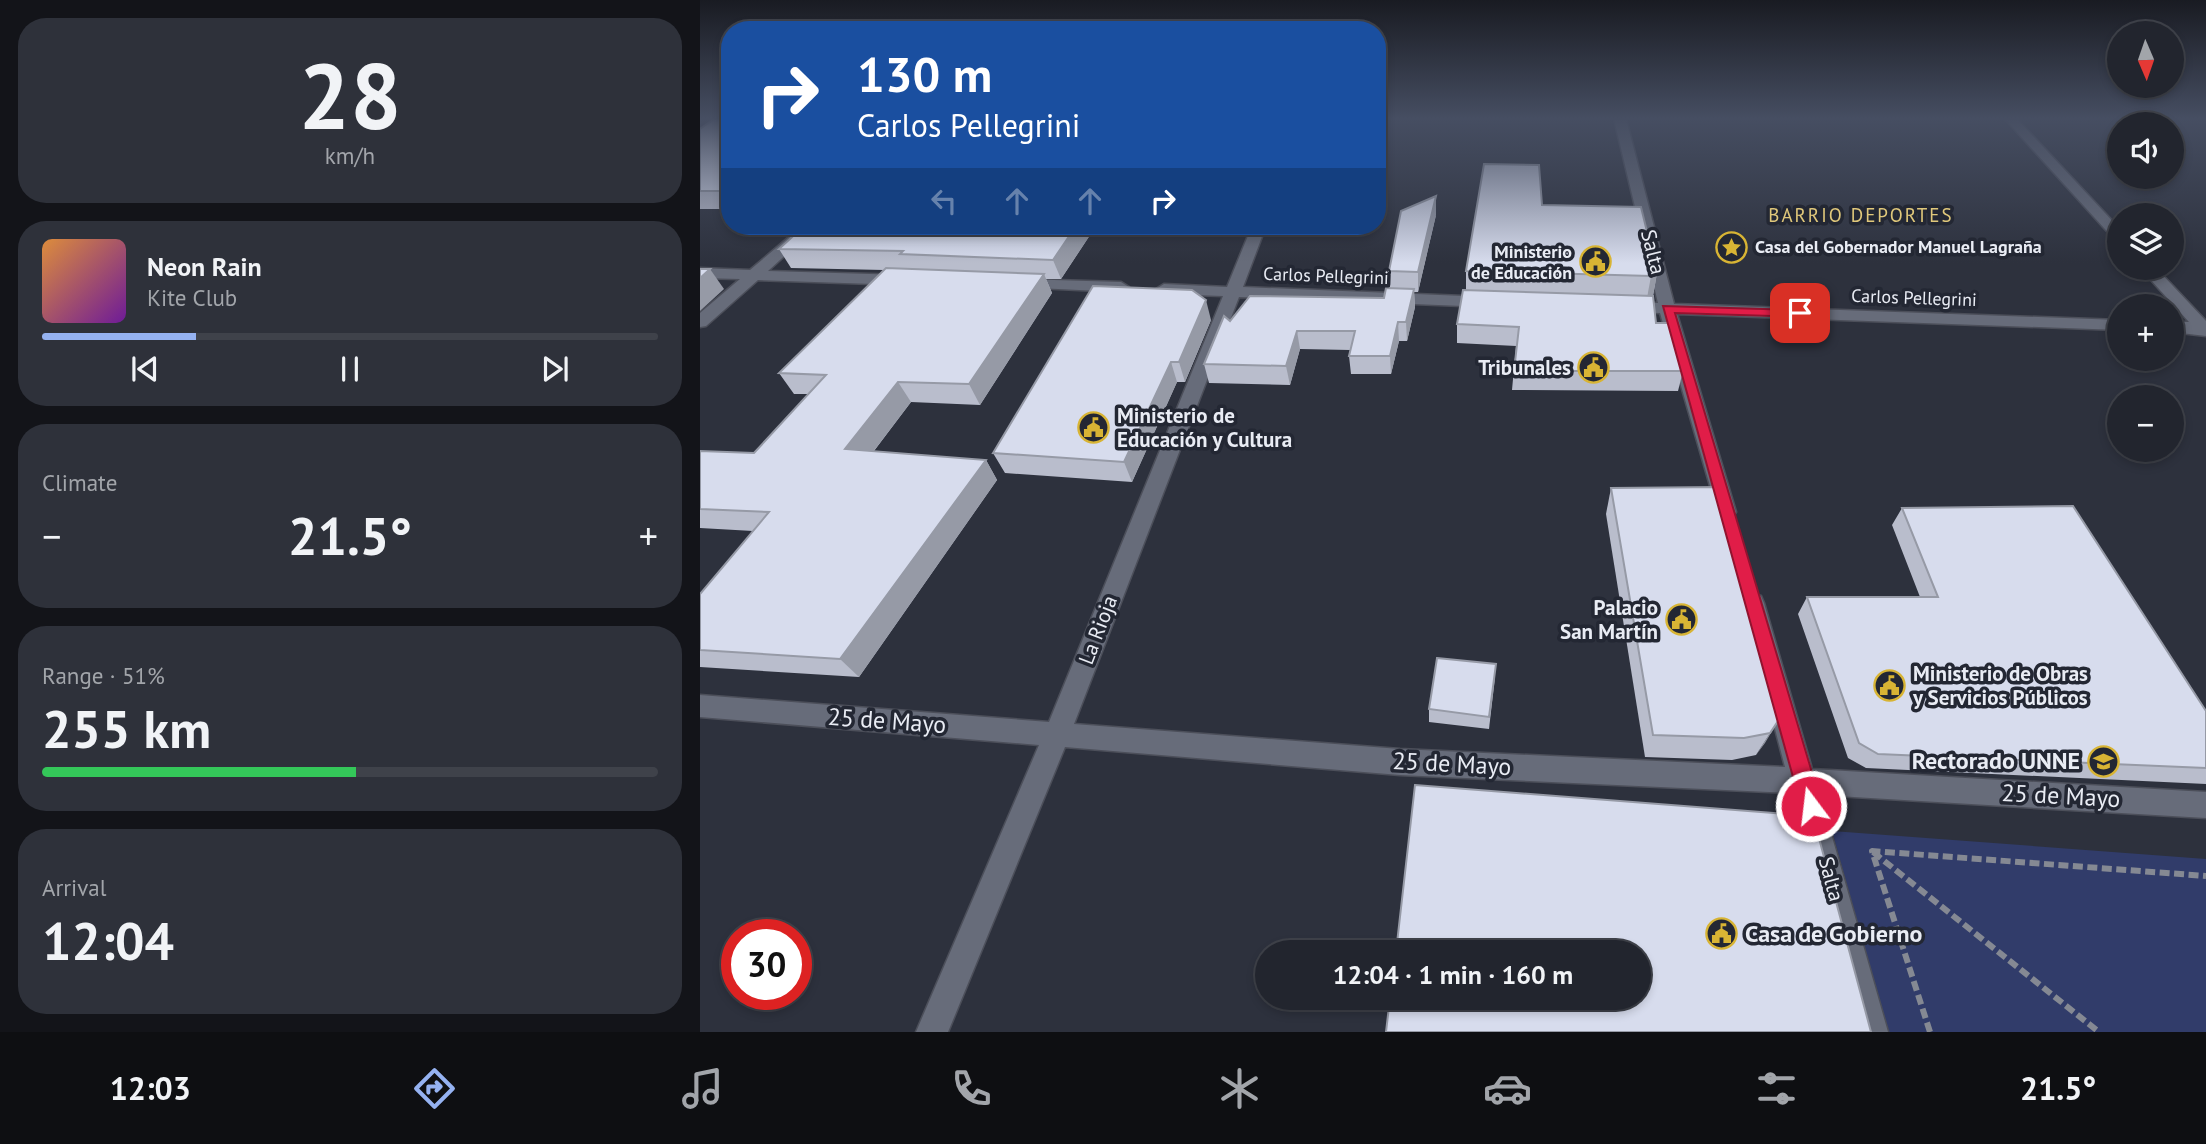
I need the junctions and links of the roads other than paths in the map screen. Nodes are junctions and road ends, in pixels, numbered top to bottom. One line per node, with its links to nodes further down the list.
1 (1632, 167): 14 (street, Salta)
2 (2055, 167): 3 (street)
3 (2107, 223)
4 (800, 235): 7 (street)
5 (1255, 235): 11 (street, La Rioja)
6 (700, 273): 7 (street)
7 (754, 274): 8 (street); 15 (street)
8 (918, 280)
9 (2159, 280): 18 (street)
10 (1000, 283): 11 (street, Carlos Pellegrini)
11 (1232, 291): 12 (street, Carlos Pellegrini); 22 (street, La Rioja)
12 (1507, 302)
13 (1614, 306): 14 (street, Carlos Pellegrini)
14 (1667, 309): 16 (street, Carlos Pellegrini); 19 (street, Salta)
15 (700, 322)
16 (2107, 325)
17 (2184, 328): 18 (street)
18 (2205, 329)
19 (1731, 529)
20 (1747, 582): 23 (street, Salta)
21 (700, 706): 22 (street, 25 de Mayo)
22 (1058, 734): 23 (street, 25 de Mayo); 25 (street, La Rioja)
23 (1804, 781): 24 (street, 25 de Mayo); 26 (street, Salta)
24 (2206, 805)
25 (932, 1032)
26 (1872, 1032)

